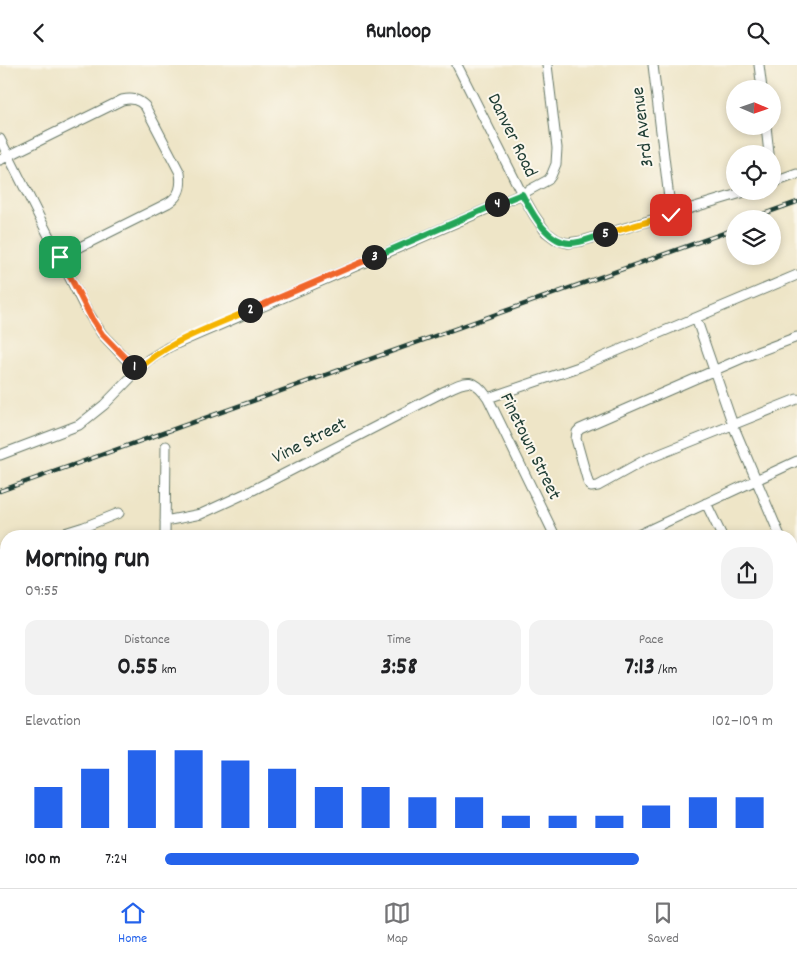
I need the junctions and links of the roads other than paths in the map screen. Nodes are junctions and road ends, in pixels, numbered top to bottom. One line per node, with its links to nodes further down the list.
1 (457, 65): 10 (street, Danver Road)
2 (547, 65): 10 (street)
3 (653, 65): 12 (street, 3rd Avenue)
4 (759, 65): 5 (street)
5 (761, 80)
6 (0, 139): 7 (street)
7 (4, 158): 13 (street); 13 (street)
8 (797, 174): 9 (street)
9 (781, 180)
10 (522, 194): 12 (street, Danver Road); 17 (street)
11 (726, 198): 12 (street, Danver Road)
12 (671, 215)
13 (60, 257): 17 (street)
14 (797, 275): 15 (street)
15 (696, 318): 18 (street); 20 (street)
16 (797, 337): 18 (street)
17 (137, 371): 24 (street)
18 (715, 371): 22 (street); 22 (street)
19 (466, 382): 20 (street, Finetown Street); 29 (street, Vine Street)
20 (488, 398): 32 (street, Finetown Street)
21 (797, 399): 22 (street)
22 (733, 425): 26 (street)
23 (166, 447): 29 (street)
24 (0, 455)
25 (797, 461): 26 (street)
26 (757, 480): 27 (street); 35 (street)
27 (706, 503): 33 (street); 34 (street)
28 (119, 513): 30 (street)
29 (165, 521): 31 (street)
30 (88, 530)
31 (165, 530)
32 (552, 530)
33 (655, 530)
34 (719, 530)
35 (778, 530)

